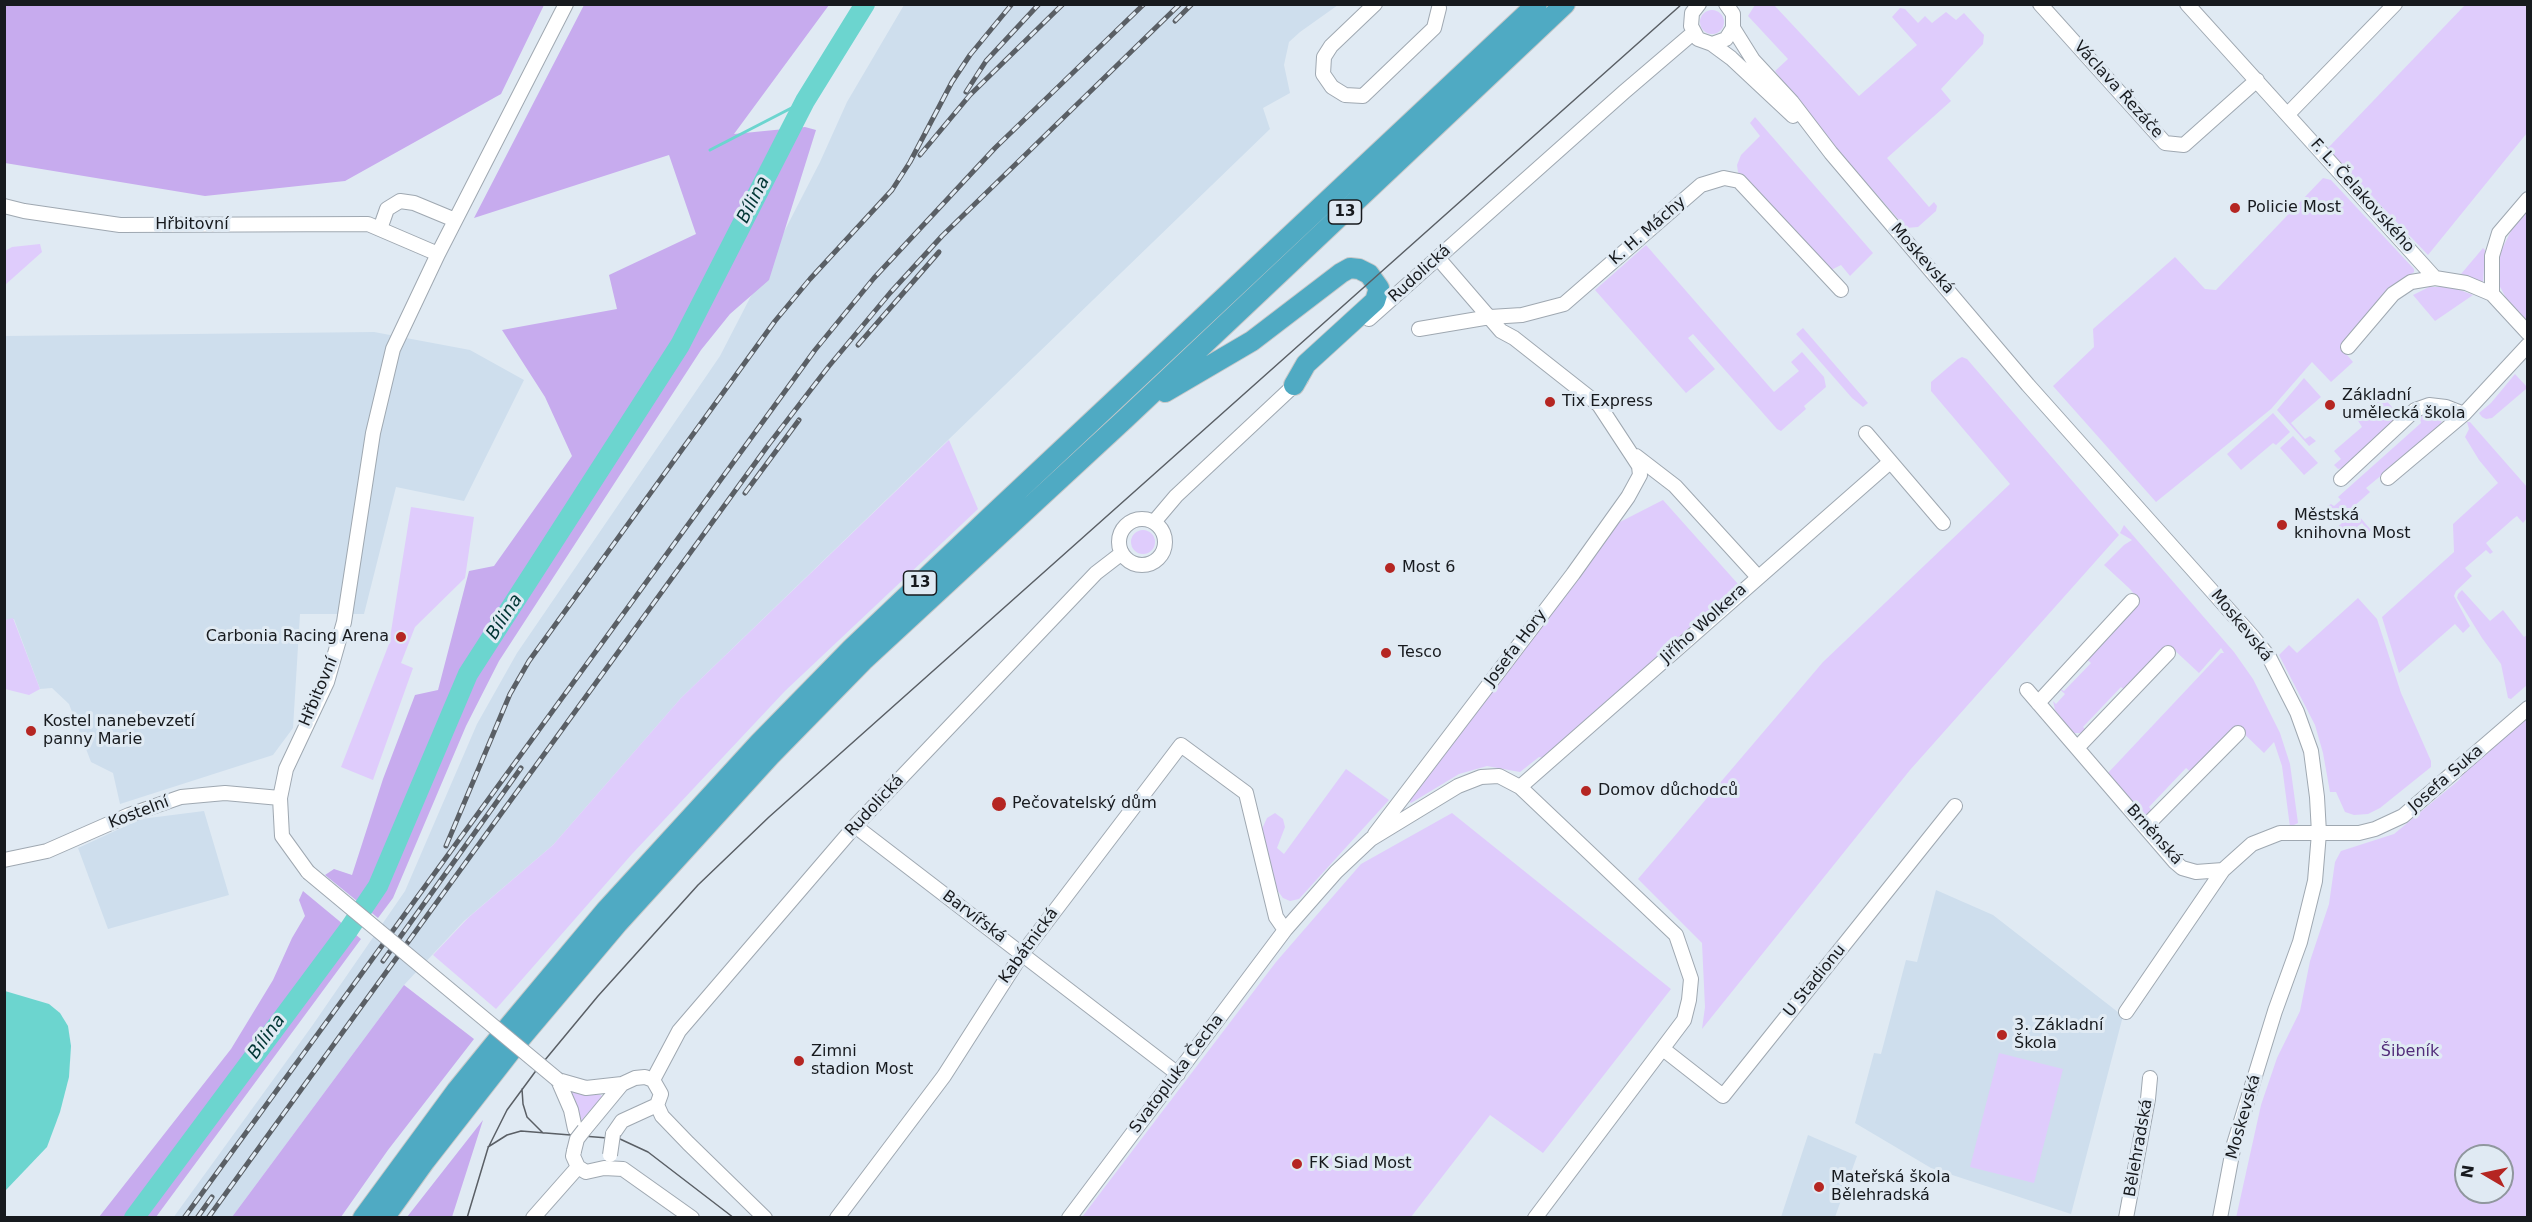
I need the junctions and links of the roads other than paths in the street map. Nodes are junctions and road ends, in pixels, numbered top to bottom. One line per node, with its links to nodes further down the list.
1 (566, 4): 19 (street)
2 (1376, 4): 10 (street)
3 (1537, 4): 72 (highway, 13)
4 (1565, 4): 33 (highway, 13)
5 (1726, 4): 11 (street)
6 (2040, 4): 14 (street, Václava Řezáče)
7 (2187, 4): 14 (street, F. L. Čelakovského)
8 (2395, 4): 15 (street)
9 (1696, 5): 12 (street)
10 (1440, 6)
11 (1734, 28): 13 (street); 16 (street, Moskevská)
12 (1693, 33): 13 (street); 22 (street, Rudolická)
13 (1712, 44): 16 (street, Moskevská)
14 (2257, 80): 15 (street, F. L. Čelakovského)
15 (2288, 114): 23 (street, F. L. Čelakovského)
16 (1831, 153): 55 (street, Moskevská)
17 (2528, 199): 25 (street)
18 (4, 206): 20 (street, Hřbitovní)
19 (455, 220): 20 (street); 21 (street)
20 (380, 229): 21 (street, Hřbitovní)
21 (438, 254): 51 (street, Hřbitovní)
22 (1438, 258): 26 (street, Josefa Hory); 31 (street, Rudolická)
23 (2435, 278): 25 (street); 30 (street)
24 (1841, 290): 26 (street, K. H. Máchy)
25 (2492, 294): 28 (street)
26 (1490, 317): 27 (street, K. H. Máchy); 35 (street, Josefa Hory)
27 (1419, 329)
28 (2528, 333)
29 (2528, 345): 32 (street)
30 (2348, 347)
31 (1294, 385): 33 (highway); 39 (street, Rudolická)
32 (2464, 414): 37 (street); 38 (street)
33 (1125, 419): 73 (highway, 13)
34 (1866, 433): 36 (street)
35 (1629, 451): 42 (street, Josefa Hory); 56 (street, Josefa Hory)
36 (1890, 462): 40 (street); 42 (street, Jiřího Wolkera)
37 (2388, 478)
38 (2341, 479)
39 (1154, 522): 41 (street); 41 (street)
40 (1943, 522)
41 (1122, 553): 53 (street, Rudolická)
42 (1758, 577): 50 (street, Jiřího Wolkera)
43 (2132, 601): 46 (street)
44 (2168, 653): 49 (street)
45 (2027, 690): 46 (street, Brněnská)
46 (2038, 703): 49 (street, Brněnská)
47 (2528, 708): 55 (street, Josefa Suka)
48 (2238, 733): 54 (street)
49 (2077, 748): 54 (street, Brněnská)
50 (1520, 787): 56 (street, Svatopluka Čecha); 62 (street)
51 (280, 798): 57 (street, Kostelní); 65 (street, Hřbitovní, bridge)
52 (1955, 806): 62 (street, U Stadionu)
53 (855, 826): 60 (street, Barvířská); 66 (street, Rudolická)
54 (2145, 827): 58 (street, Brněnská)
55 (2319, 833): 58 (street); 81 (street, Moskevská)
56 (1371, 839): 59 (street, Svatopluka Čecha)
57 (4, 860)
58 (2223, 870): 61 (street)
59 (1285, 930): 60 (street, Kabátnická); 63 (street, Svatopluka Čecha)
60 (1022, 954): 63 (street, Barvířská); 77 (street, Kabátnická)
61 (2126, 1012)
62 (1663, 1049): 79 (street)
63 (1178, 1074): 78 (street, Svatopluka Čecha)
64 (2150, 1078): 80 (street, Bělehradská)
65 (558, 1080): 67 (street); 69 (street)
66 (653, 1080): 67 (street); 68 (street)
67 (622, 1084): 69 (street)
68 (657, 1105): 70 (street, bridge); 76 (street)
69 (577, 1138): 71 (street)
70 (607, 1162): 71 (street); 75 (street)
71 (578, 1167): 74 (street)
72 (363, 1218)
73 (384, 1218)
74 (533, 1218)
75 (693, 1218)
76 (765, 1218)
77 (837, 1218)
78 (1069, 1218)
79 (1535, 1218)
80 (2126, 1218)
81 (2220, 1218)

